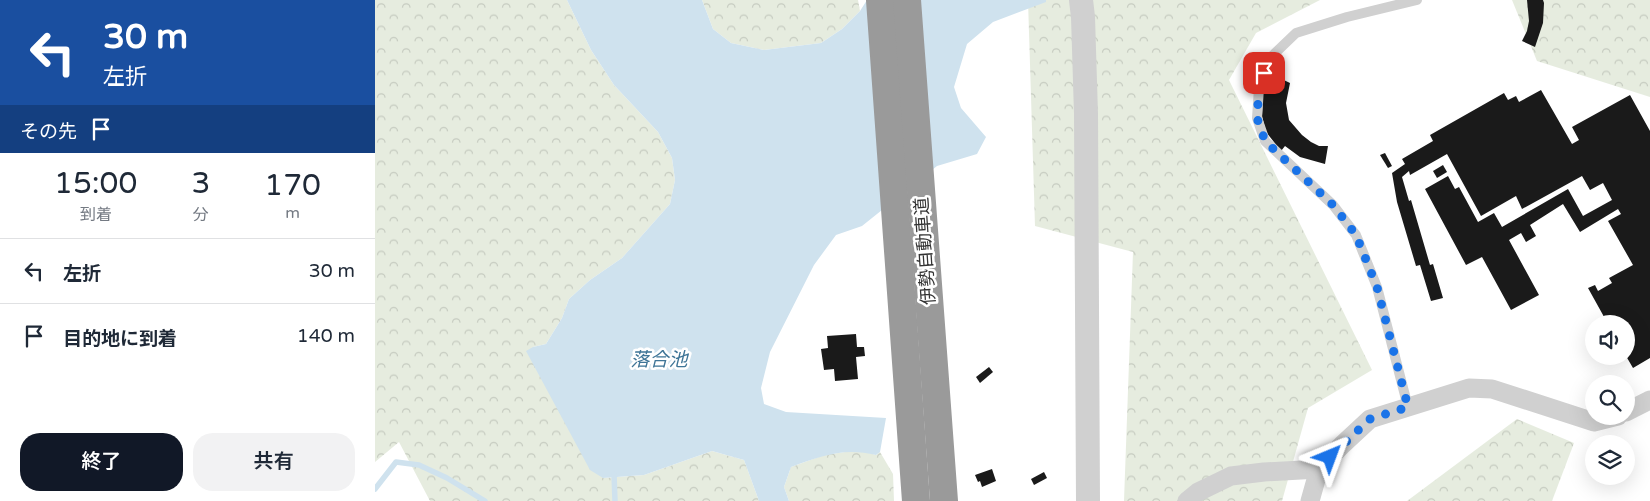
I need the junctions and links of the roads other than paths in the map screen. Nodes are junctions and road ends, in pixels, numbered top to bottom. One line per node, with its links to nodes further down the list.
1 (880, 0): 10 (highway, 伊勢自動車道)
2 (907, 0): 11 (highway, 伊勢自動車道)
3 (1081, 0): 12 (street)
4 (1417, 0): 6 (lane)
5 (1650, 400): 7 (street)
6 (1408, 407): 8 (street); 9 (street)
7 (1635, 408)
8 (1585, 419)
9 (1319, 469): 13 (street); 14 (street)
10 (916, 501)
11 (944, 501)
12 (1088, 501)
13 (1187, 501)
14 (1310, 501)

